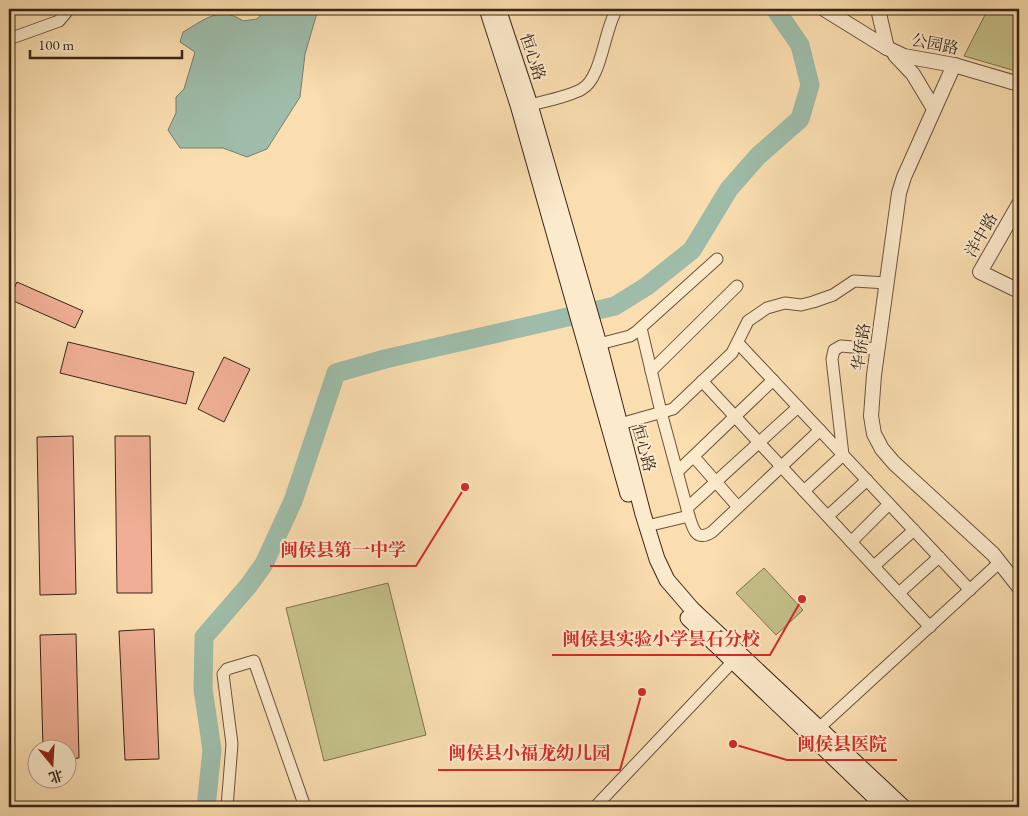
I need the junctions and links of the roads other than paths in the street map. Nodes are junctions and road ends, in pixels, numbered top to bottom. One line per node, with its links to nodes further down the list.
1 (69, 9): 7 (street)
2 (487, 9): 18 (main road, 恒心路)
3 (498, 9): 11 (main road, 恒心路)
4 (616, 9): 11 (street)
5 (824, 9): 8 (street, 公园路)
6 (878, 9): 8 (street)
7 (9, 39)
8 (887, 48): 9 (street, 公园路); 12 (street)
9 (954, 65): 10 (street, 公园路); 12 (street, 华侨路)
10 (1019, 84)
11 (530, 105): 18 (main road, 恒心路)
12 (934, 109): 15 (street, 华侨路)
13 (1019, 204): 17 (street, 洋中路)
14 (717, 258): 20 (street)
15 (887, 283): 21 (street); 23 (street, 华侨路)
16 (738, 286): 24 (street)
17 (1019, 291)
18 (581, 302): 19 (main road, 恒心路)
19 (587, 325): 22 (main road, 恒心路); 54 (main road, 恒心路)
20 (641, 328): 22 (street); 24 (street)
21 (738, 343): 25 (street); 26 (street)
22 (600, 344): 30 (main road, 恒心路)
23 (877, 349): 33 (street); 48 (street, 华侨路)
24 (651, 370): 28 (street)
25 (773, 380): 27 (street); 29 (street)
26 (702, 381): 28 (street); 29 (street)
27 (798, 406): 31 (street); 32 (street)
28 (661, 412): 30 (street); 36 (street)
29 (735, 416): 32 (street); 34 (street)
30 (620, 424): 44 (main road, 恒心路)
31 (820, 430): 33 (street); 35 (street)
32 (759, 442): 35 (street); 38 (street)
33 (843, 455): 37 (street); 39 (street)
34 (694, 457): 36 (street); 38 (street)
35 (782, 466): 39 (street); 41 (street)
36 (677, 472): 42 (street)
37 (867, 480): 40 (street); 43 (street)
38 (716, 482): 41 (street); 42 (street)
39 (804, 491): 43 (street)
40 (890, 504): 45 (street); 46 (street)
41 (738, 507): 42 (street)
42 (688, 512): 44 (street)
43 (828, 516): 46 (street)
44 (647, 526): 54 (main road, 恒心路)
45 (914, 530): 47 (street); 49 (street)
46 (851, 542): 49 (street)
47 (939, 557): 51 (street); 52 (street)
48 (1000, 562): 50 (street, 华侨路); 51 (street)
49 (874, 566): 52 (street)
50 (1019, 587)
51 (970, 590): 53 (street)
52 (899, 593): 53 (street)
53 (930, 627): 55 (street)
54 (737, 658): 55 (main road, 恒心路); 58 (street); 59 (main road, 恒心路)
55 (819, 728): 60 (main road, 恒心路)
56 (227, 807): 57 (street)
57 (305, 807)
58 (595, 807)
59 (886, 807)
60 (903, 807)

